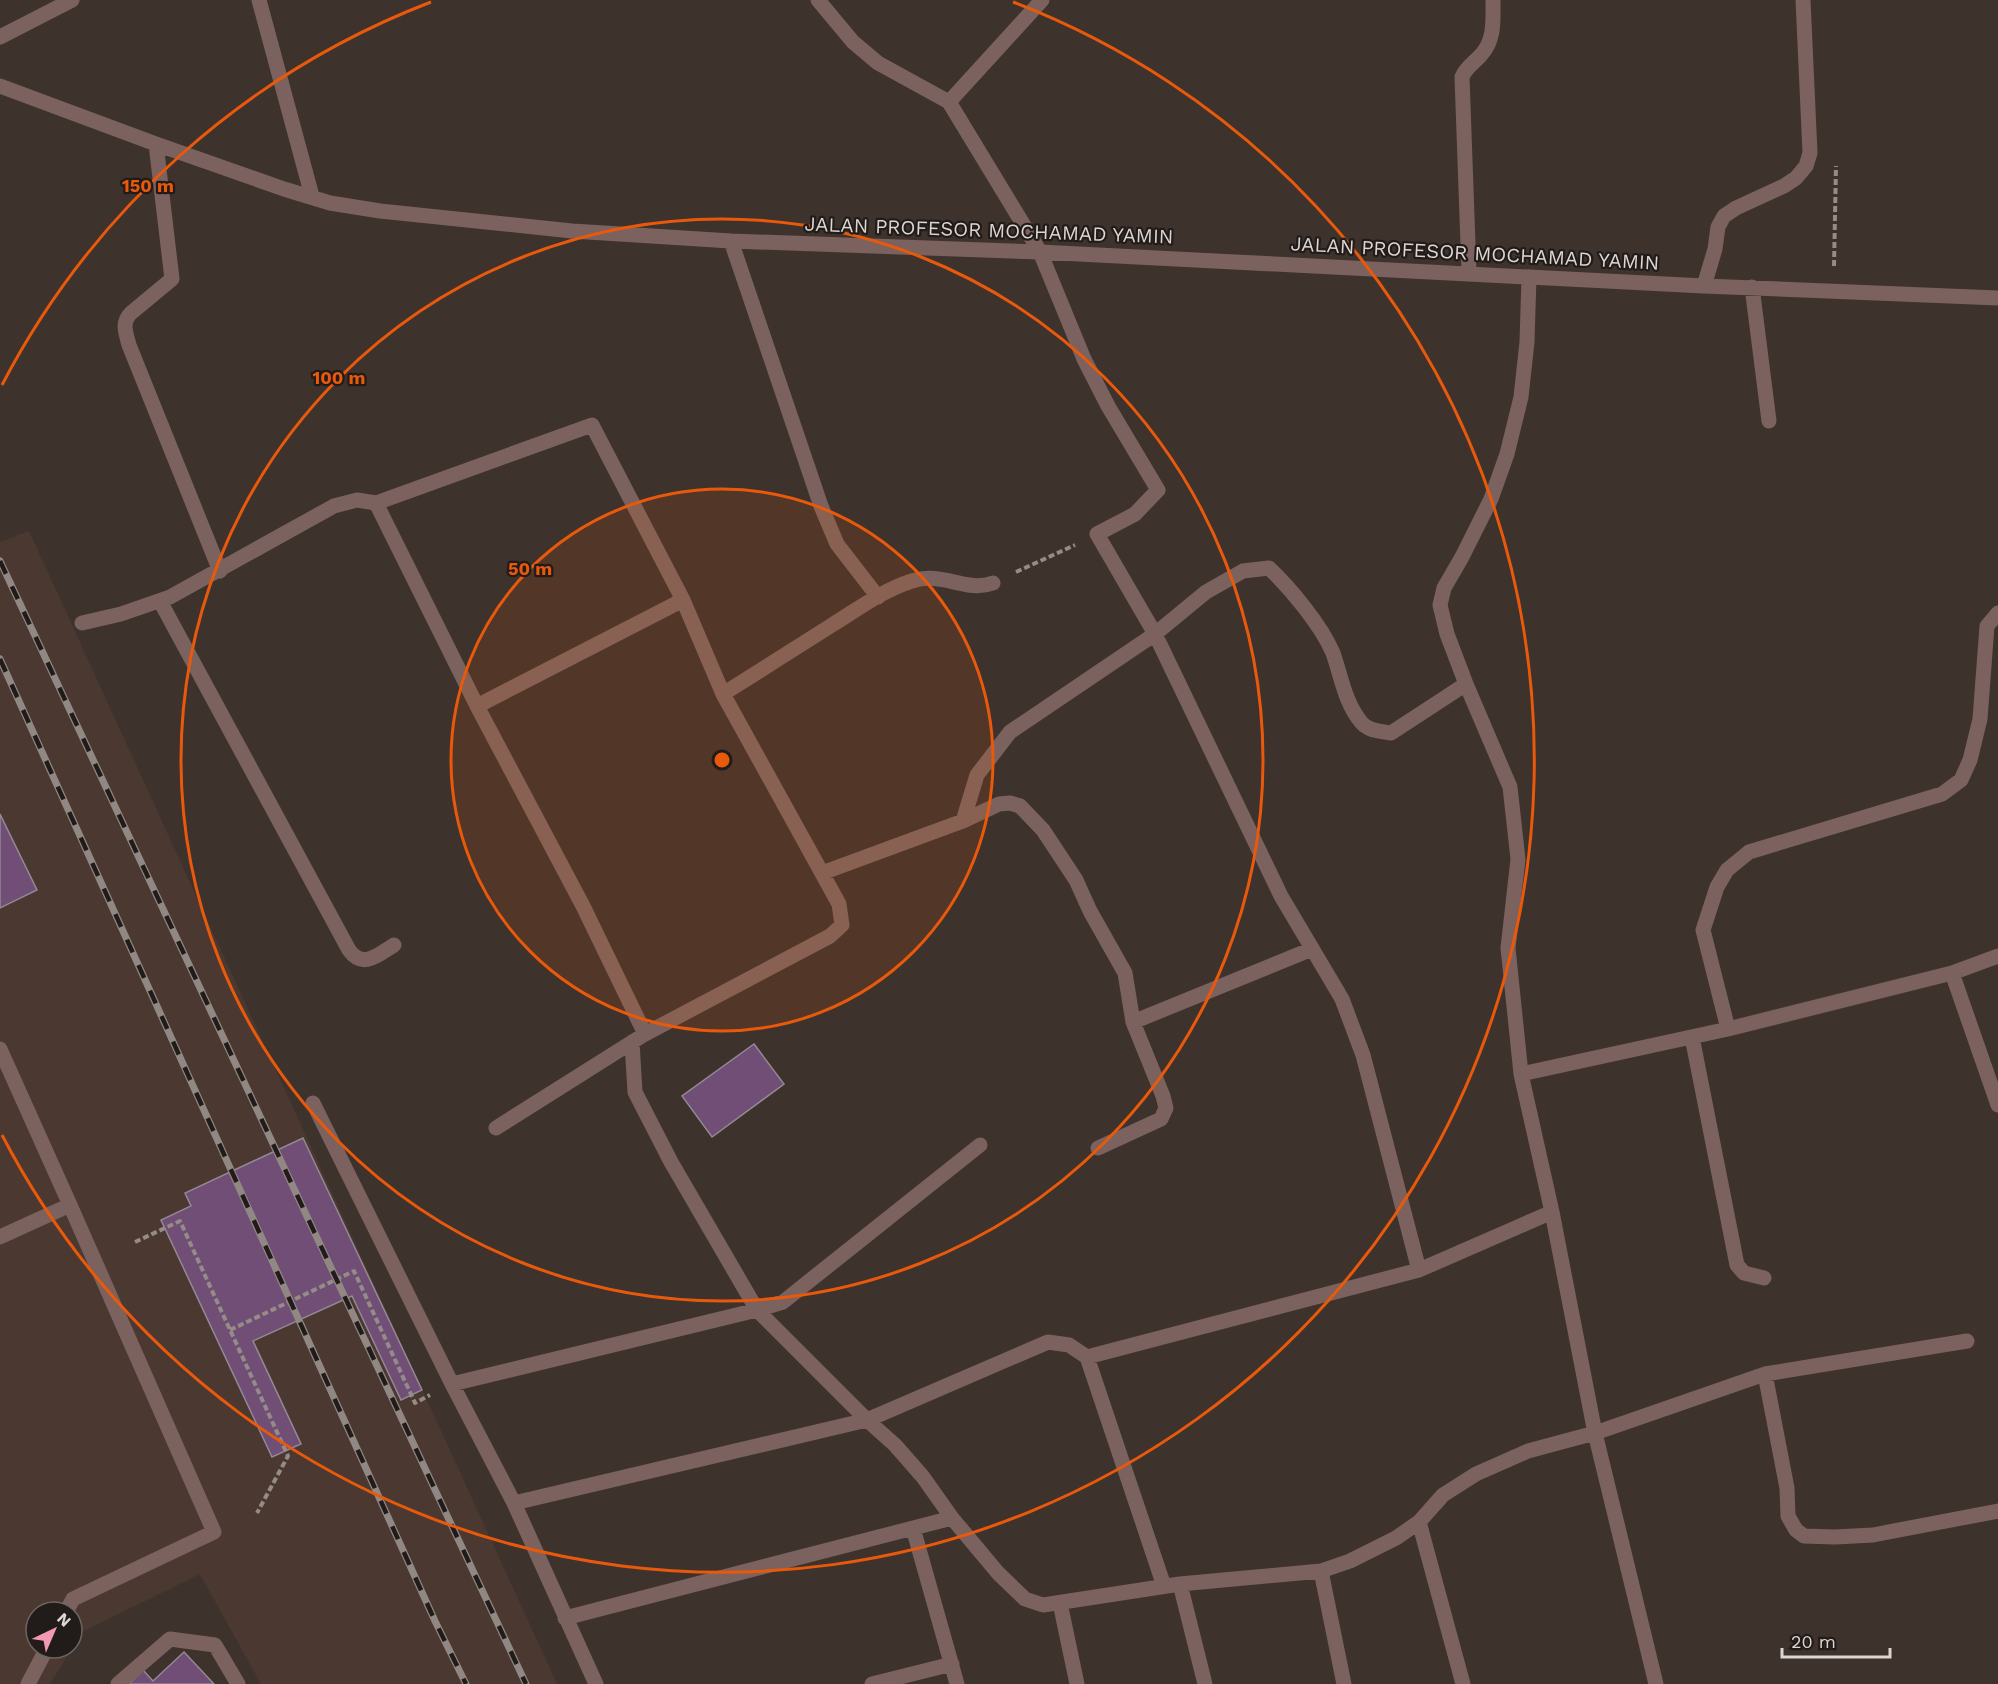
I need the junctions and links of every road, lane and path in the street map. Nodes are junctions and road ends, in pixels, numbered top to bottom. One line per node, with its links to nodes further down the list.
1 (72, 0): 7 (street)
2 (259, 0): 11 (street)
3 (818, 0): 9 (street)
4 (1042, 0): 9 (street)
5 (1493, 0): 14 (street)
6 (1803, 0): 16 (street)
7 (0, 37)
8 (0, 86): 10 (street, JALAN PROFESOR MOCHAMAD YAMIN)
9 (949, 102): 13 (street)
10 (156, 144): 11 (street, JALAN PROFESOR MOCHAMAD YAMIN); 22 (street)
11 (312, 196): 12 (street, JALAN PROFESOR MOCHAMAD YAMIN)
12 (731, 241): 13 (street, JALAN PROFESOR MOCHAMAD YAMIN); 24 (street)
13 (1040, 252): 14 (street, JALAN PROFESOR MOCHAMAD YAMIN); 21 (street)
14 (1469, 272): 15 (street, JALAN PROFESOR MOCHAMAD YAMIN)
15 (1529, 277): 16 (street, JALAN PROFESOR MOCHAMAD YAMIN); 30 (street)
16 (1704, 286): 17 (street, JALAN PROFESOR MOCHAMAD YAMIN)
17 (1752, 287): 18 (street, JALAN PROFESOR MOCHAMAD YAMIN); 19 (street)
18 (1998, 298)
19 (1769, 421)
20 (376, 503): 22 (street); 25 (street); 32 (street)
21 (1097, 534): 23 (path); 29 (street)
22 (220, 571): 26 (street)
23 (993, 583): 24 (street)
24 (878, 597): 31 (street)
25 (683, 600): 31 (street); 32 (street)
26 (160, 601): 28 (street); 35 (street)
27 (1998, 613): 40 (street)
28 (82, 623)
29 (1155, 634): 30 (street); 33 (street); 36 (street)
30 (1466, 684): 44 (street)
31 (723, 694): 34 (street)
32 (477, 706): 42 (street)
33 (963, 821): 34 (street); 39 (street)
34 (822, 873): 42 (street)
35 (394, 945)
36 (1312, 949): 39 (street); 54 (street)
37 (1998, 956): 38 (street)
38 (1952, 973): 40 (street); 46 (street)
39 (1132, 1022): 49 (street)
40 (1728, 1029): 41 (street)
41 (1692, 1037): 44 (street); 55 (street)
42 (639, 1038): 47 (street); 56 (street)
43 (0, 1049): 50 (street)
44 (1521, 1074): 51 (street)
45 (313, 1104): 61 (street)
46 (1998, 1106)
47 (496, 1128)
48 (980, 1145): 56 (street)
49 (1098, 1148)
50 (70, 1205): 52 (street); 74 (street)
51 (1552, 1212): 54 (street); 64 (street)
52 (0, 1237)
53 (135, 1242): 57 (path)
54 (1419, 1270): 59 (street)
55 (1764, 1278)
56 (757, 1310): 61 (street); 63 (street)
57 (230, 1330): 62 (path); 67 (path)
58 (1967, 1341): 60 (street)
59 (1087, 1357): 63 (street); 73 (street)
60 (1765, 1374): 64 (street); 66 (street)
61 (452, 1384): 65 (street)
62 (415, 1403)
63 (867, 1420): 65 (street); 68 (street)
64 (1595, 1433): 69 (street); 89 (street)
65 (514, 1503): 76 (street)
66 (1998, 1511)
67 (257, 1513)
68 (952, 1518): 70 (street); 75 (street)
69 (1419, 1522): 71 (street); 88 (street)
70 (913, 1528): 76 (street); 78 (street)
71 (1322, 1571): 72 (street); 87 (street)
72 (1180, 1584): 73 (street); 86 (street)
73 (1164, 1586): 75 (street)
74 (72, 1600)
75 (1060, 1603): 85 (street)
76 (565, 1617): 82 (street)
77 (41, 1660): 79 (street)
78 (952, 1664): 83 (street); 84 (street)
79 (28, 1684)
80 (118, 1684): 81 (street)
81 (238, 1684)
82 (596, 1684)
83 (872, 1684)
84 (957, 1684)
85 (1077, 1684)
86 (1205, 1684)
87 (1344, 1684)
88 (1463, 1684)
89 (1656, 1684)

